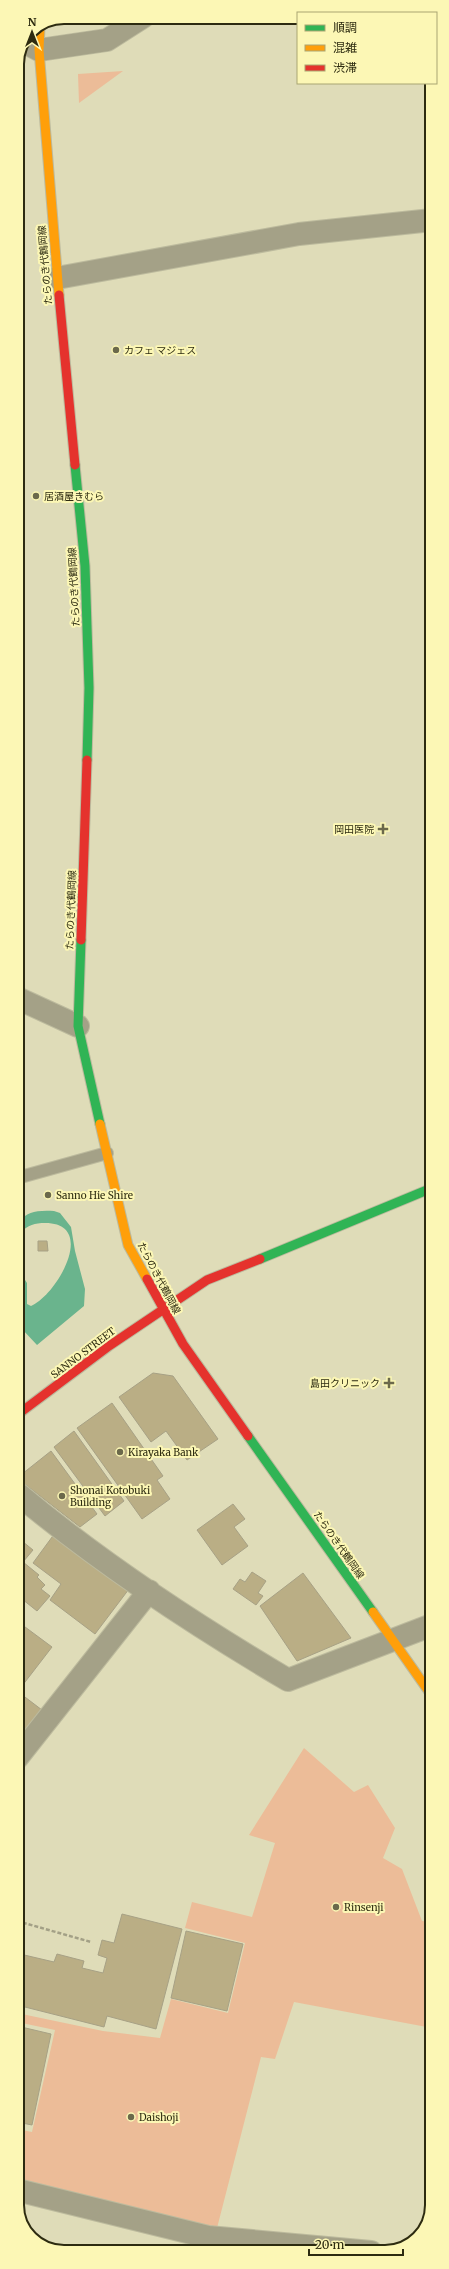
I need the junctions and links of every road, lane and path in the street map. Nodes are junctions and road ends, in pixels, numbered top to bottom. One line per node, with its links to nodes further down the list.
1 (132, 24): 3 (street)
2 (37, 36): 3 (main road, たらのき代鶴岡線)
3 (32, 47): 5 (main road, たらのき代鶴岡線)
4 (425, 221): 5 (street)
5 (57, 278): 7 (main road, たらのき代鶴岡線)
6 (24, 1001): 7 (street)
7 (78, 1026): 8 (main road, たらのき代鶴岡線)
8 (107, 1153): 9 (lane); 11 (main road, たらのき代鶴岡線)
9 (24, 1176)
10 (425, 1191): 11 (main road, SANNO STREET)
11 (162, 1309): 12 (main road, SANNO STREET); 16 (main road, たらのき代鶴岡線)
12 (24, 1410)
13 (24, 1499): 14 (street)
14 (149, 1591): 16 (street); 18 (street)
15 (425, 1628): 16 (street)
16 (394, 1640): 17 (main road, たらのき代鶴岡線)
17 (425, 1686)
18 (24, 1749)
19 (24, 1923): 20 (path)
20 (91, 1942)
21 (24, 2192): 22 (street)
22 (295, 2245)

